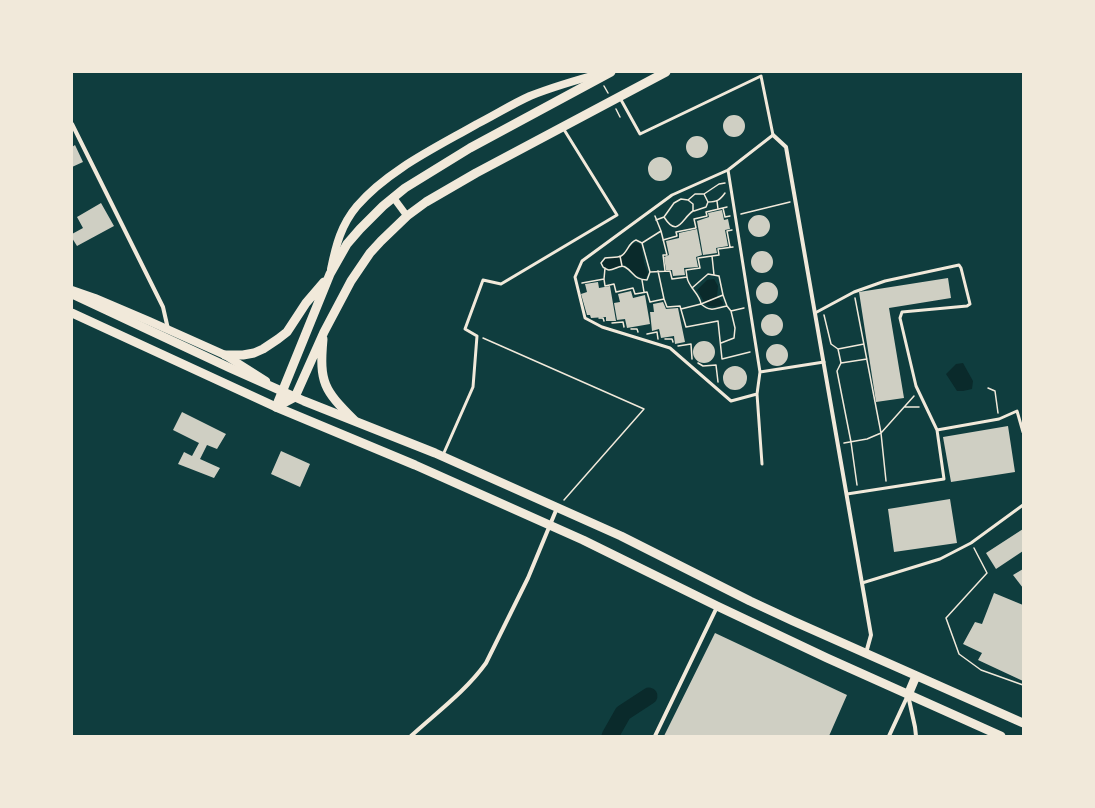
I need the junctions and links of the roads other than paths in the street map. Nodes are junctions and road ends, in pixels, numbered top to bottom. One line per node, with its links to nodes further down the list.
1 (606, 72): 11 (main road)
2 (611, 72): 9 (main road)
3 (666, 72): 4 (main road)
4 (619, 96): 6 (main road); 7 (lane)
5 (72, 124): 16 (street)
6 (562, 127): 10 (main road); 28 (lane)
7 (773, 136): 8 (lane); 15 (street)
8 (728, 170): 20 (lane); 22 (lane)
9 (394, 197): 10 (street); 11 (main road)
10 (407, 216): 17 (main road)
11 (330, 274): 18 (main road); 21 (main road)
12 (72, 290): 16 (main road)
13 (72, 294): 21 (main road)
14 (72, 313): 24 (main road)
15 (815, 313): 19 (street); 26 (lane)
16 (168, 329): 18 (main road)
17 (324, 332): 23 (main road); 25 (main road)
18 (225, 356): 21 (main road)
19 (824, 362): 20 (lane); 30 (street)
20 (760, 372): 22 (lane)
21 (282, 390): 23 (main road); 24 (main road)
22 (757, 394): 29 (lane)
23 (295, 397): 24 (main road); 25 (main road)
24 (276, 406): 33 (main road)
25 (354, 420): 28 (main road)
26 (937, 430): 27 (lane); 30 (lane)
27 (1023, 432)
28 (443, 457): 32 (main road)
29 (762, 464)
30 (847, 494): 34 (street)
31 (1023, 505): 34 (lane)
32 (558, 508): 33 (street); 36 (main road)
33 (550, 525): 35 (main road); 40 (street)
34 (862, 583): 36 (street)
35 (717, 606): 38 (main road); 41 (street)
36 (866, 654): 37 (main road)
37 (916, 676): 38 (main road); 39 (main road)
38 (908, 695): 42 (street); 43 (street); 44 (main road)
39 (1023, 722)
40 (411, 736)
41 (655, 736)
42 (889, 736)
43 (916, 736)
44 (1001, 736)

